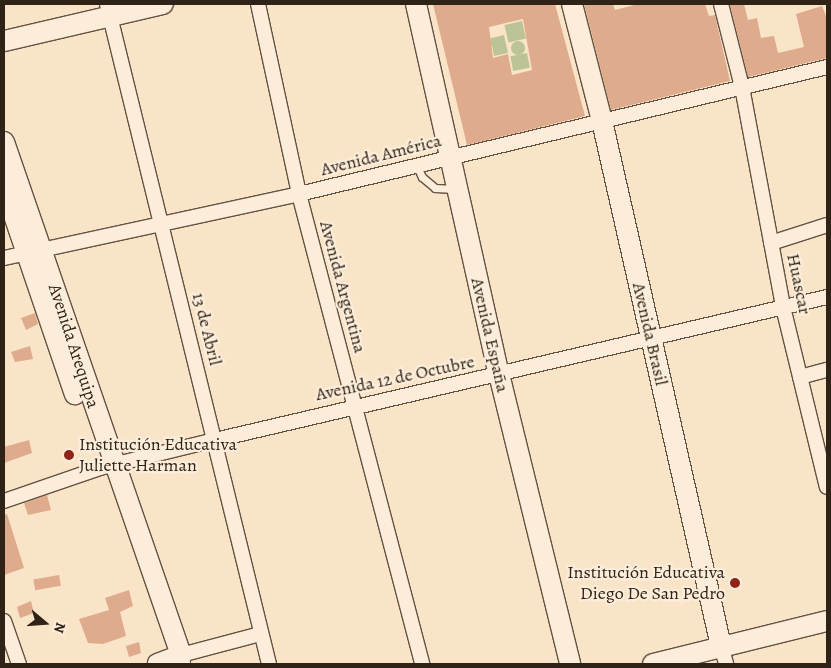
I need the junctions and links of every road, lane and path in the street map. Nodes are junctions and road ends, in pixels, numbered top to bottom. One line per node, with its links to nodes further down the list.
1 (163, 4): 6 (street)
2 (258, 4): 16 (street, Avenida Argentina)
3 (416, 4): 12 (street, Avenida España)
4 (572, 4): 10 (street, Avenida Brasil)
5 (721, 4): 9 (street)
6 (109, 10): 7 (street); 17 (street, 13 de Abril)
7 (4, 41)
8 (827, 67): 9 (street, Avenida América)
9 (742, 87): 10 (street, Avenida América); 19 (street, Huascar)
10 (602, 121): 12 (street, Avenida América); 24 (street, Avenida Brasil)
11 (4, 142): 20 (street, Avenida Arequipa)
12 (449, 158): 13 (street, Avenida América); 15 (street, Avenida España)
13 (417, 166): 15 (lane); 16 (street, Avenida América)
14 (4, 186): 20 (street, Avenida Arequipa)
15 (456, 189): 26 (street, Avenida España)
16 (299, 194): 17 (street, Avenida América); 28 (street, Avenida Argentina)
17 (162, 223): 20 (street, Avenida América); 29 (street, 13 de Abril)
18 (827, 225): 19 (street)
19 (771, 243): 23 (street, Huascar)
20 (34, 250): 21 (street, Avenida América); 30 (street, Avenida Arequipa)
21 (4, 258)
22 (827, 296): 23 (street, Avenida 12 de Octubre)
23 (783, 307): 24 (street, Avenida 12 de Octubre); 27 (street, Huascar)
24 (651, 337): 26 (street, Avenida 12 de Octubre); 36 (street, Avenida Brasil)
25 (827, 370): 27 (street)
26 (499, 374): 28 (street, Avenida 12 de Octubre); 41 (street, Avenida España)
27 (800, 377): 31 (street, Huascar)
28 (354, 406): 29 (street, Avenida 12 de Octubre); 40 (street, Avenida Argentina)
29 (215, 440): 30 (street, Avenida 12 de Octubre); 35 (street, 13 de Abril)
30 (107, 467): 32 (street, Avenida 12 de Octubre); 37 (street, Avenida Arequipa)
31 (827, 487)
32 (4, 501)
33 (4, 620): 38 (street)
34 (827, 621): 36 (street)
35 (260, 634): 37 (street); 39 (street, 13 de Abril)
36 (724, 655): 42 (street)
37 (173, 662)
38 (19, 664)
39 (269, 664)
40 (422, 664)
41 (570, 664)
42 (652, 664)

